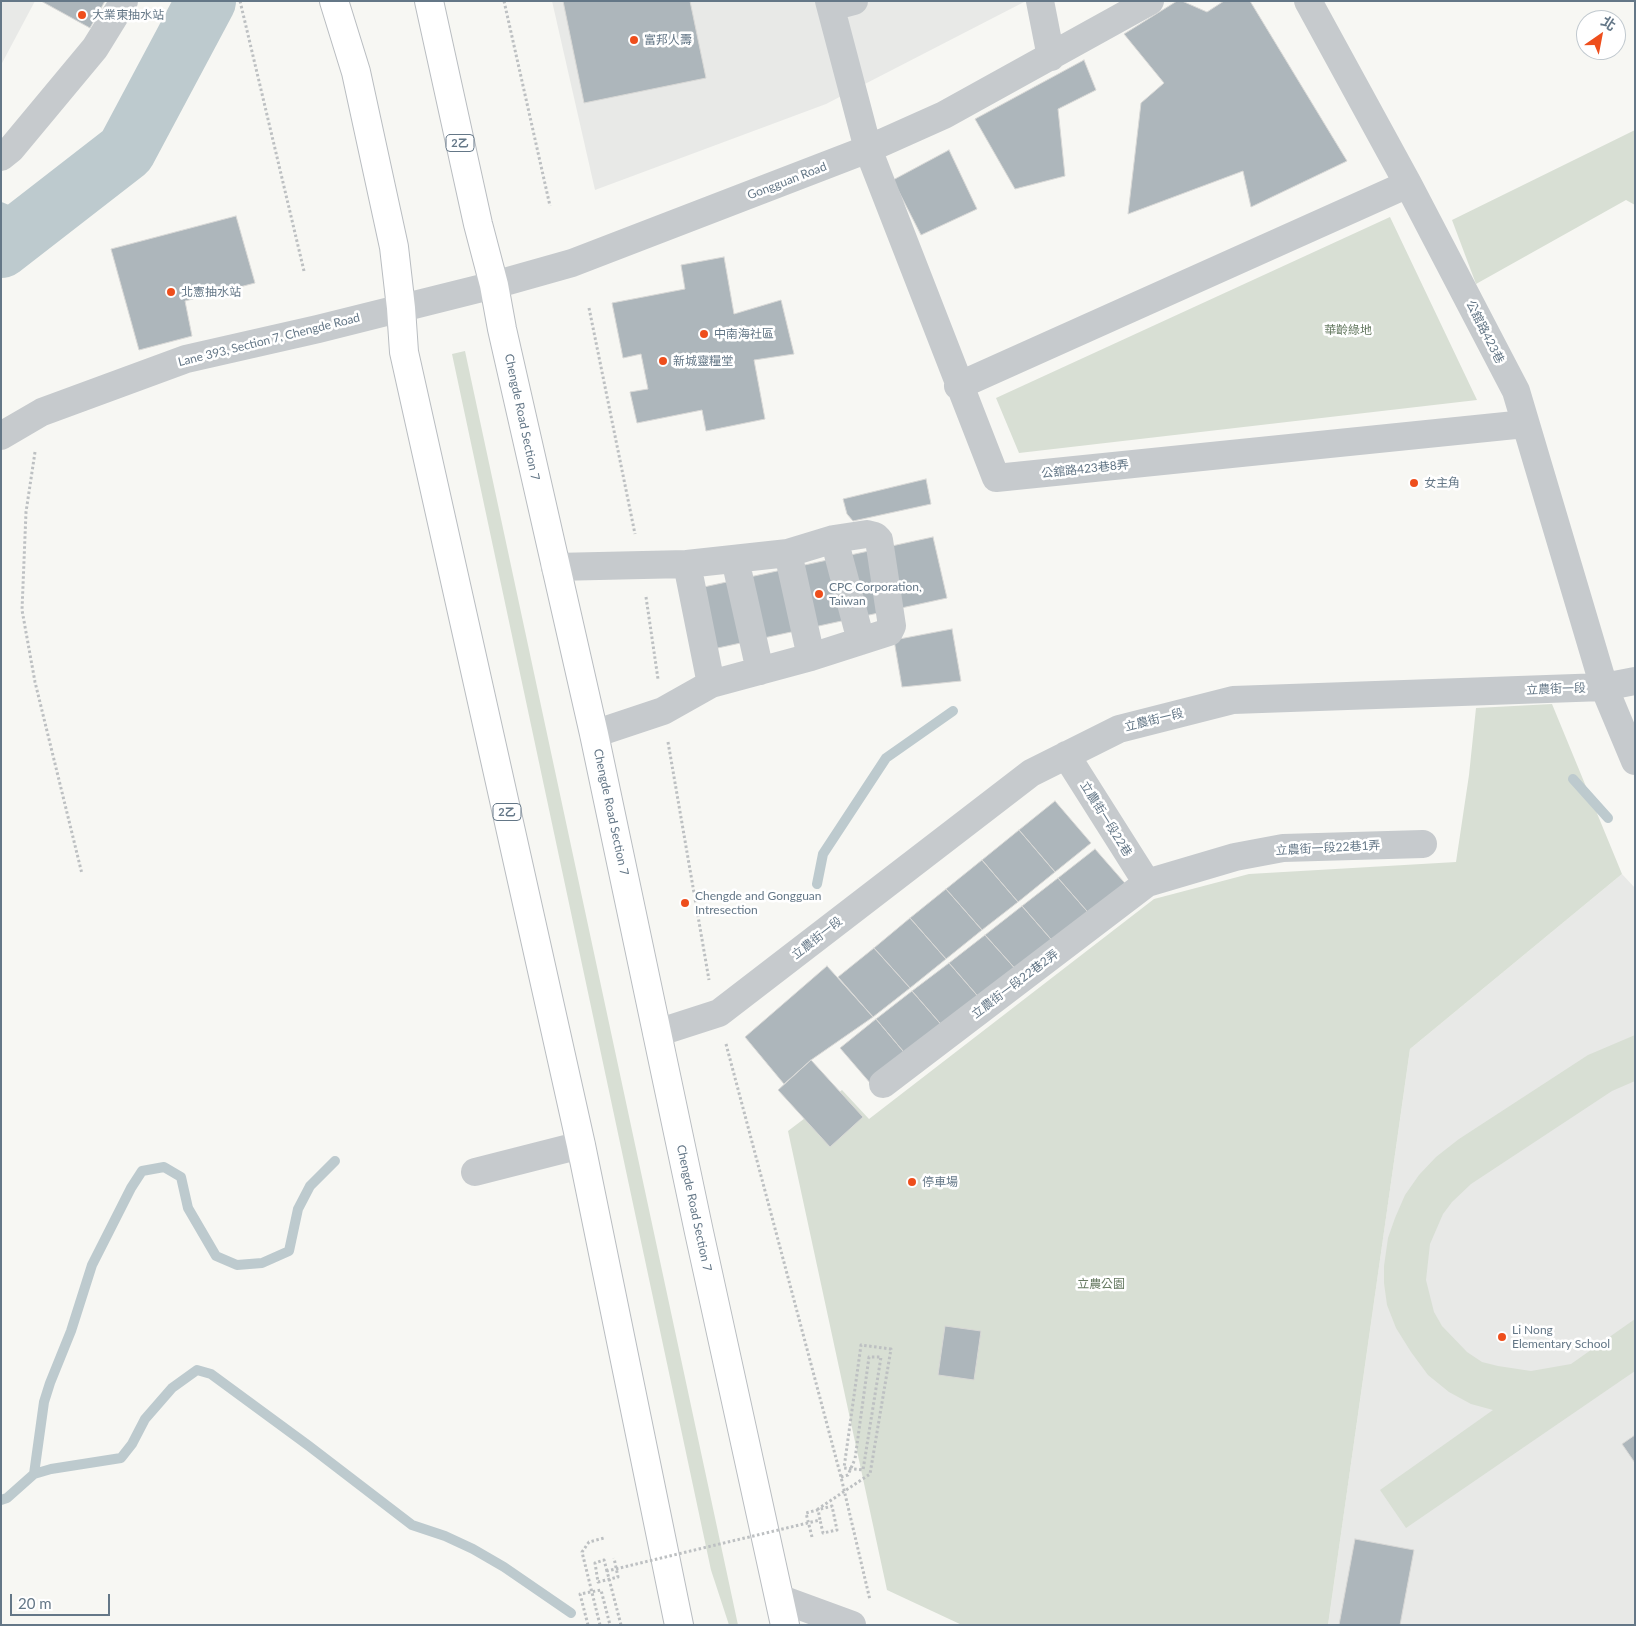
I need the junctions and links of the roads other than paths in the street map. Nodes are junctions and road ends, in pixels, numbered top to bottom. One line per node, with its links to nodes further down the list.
1 (124, 1): 10 (street)
2 (334, 1): 13 (main road, 2乙)
3 (429, 1): 12 (main road, Chengde Road Section 7 / 2乙)
4 (1040, 1): 8 (street)
5 (1150, 1): 8 (street, Gongguan Road)
6 (1308, 1): 11 (street, 公舘路423巷)
7 (838, 3): 9 (street, 公舘路423巷8弄)
8 (1051, 57): 9 (street, Gongguan Road)
9 (868, 149): 12 (street, Gongguan Road); 14 (street, 公舘路423巷8弄)
10 (1, 157)
11 (1408, 184): 14 (street); 15 (street, 公舘路423巷)
12 (494, 285): 13 (street, Gongguan Road); 21 (main road, Chengde Road Section 7 / 2乙)
13 (402, 308): 16 (street, Lane 393, Section 7, Chengde Road); 35 (main road, 2乙)
14 (958, 386): 15 (street, 公舘路423巷8弄)
15 (1525, 424): 27 (street, 公舘路423巷)
16 (1, 436)
17 (834, 539): 18 (street); 22 (street); 22 (street)
18 (788, 553): 19 (street); 23 (street)
19 (735, 559): 20 (street); 24 (street)
20 (687, 564): 21 (street); 26 (street)
21 (555, 567): 28 (main road, Chengde Road Section 7 / 2乙)
22 (861, 641): 23 (street)
23 (810, 657): 24 (street)
24 (760, 671): 26 (street)
25 (1635, 681): 27 (street)
26 (711, 684): 28 (street)
27 (1604, 687): 29 (street, 立農街一段); 30 (street, 立農街一段)
28 (594, 734): 33 (main road, Chengde Road Section 7 / 2乙)
29 (1066, 756): 32 (street, 立農街一段22巷); 33 (street, 立農街一段)
30 (1635, 761)
31 (1423, 844): 32 (street, 立農街一段22巷1弄)
32 (1147, 883): 34 (street, 立農街一段22巷2弄)
33 (658, 1033): 37 (main road, Chengde Road Section 7 / 2乙)
34 (883, 1084)
35 (580, 1145): 36 (street); 38 (main road, 2乙)
36 (475, 1172)
37 (783, 1612): 39 (street)
38 (679, 1625)
39 (852, 1625)

